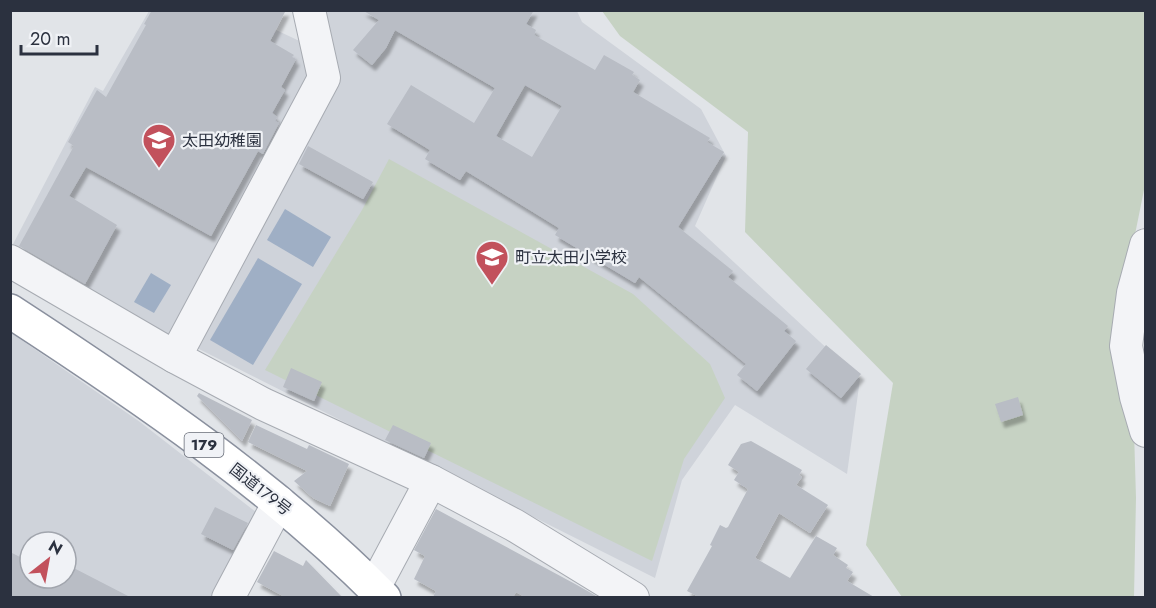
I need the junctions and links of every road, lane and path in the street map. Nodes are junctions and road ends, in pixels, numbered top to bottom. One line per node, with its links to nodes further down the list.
1 (309, 10): 5 (street)
2 (1146, 245): 6 (street)
3 (10, 261): 5 (street)
4 (10, 311): 8 (highway, 国道179号 / 179)
5 (175, 357): 7 (street)
6 (1146, 430)
7 (430, 481): 9 (street); 11 (street)
8 (279, 502): 9 (highway, 国道179号 / 179); 10 (street)
9 (379, 593)
10 (228, 597)
11 (633, 597)

